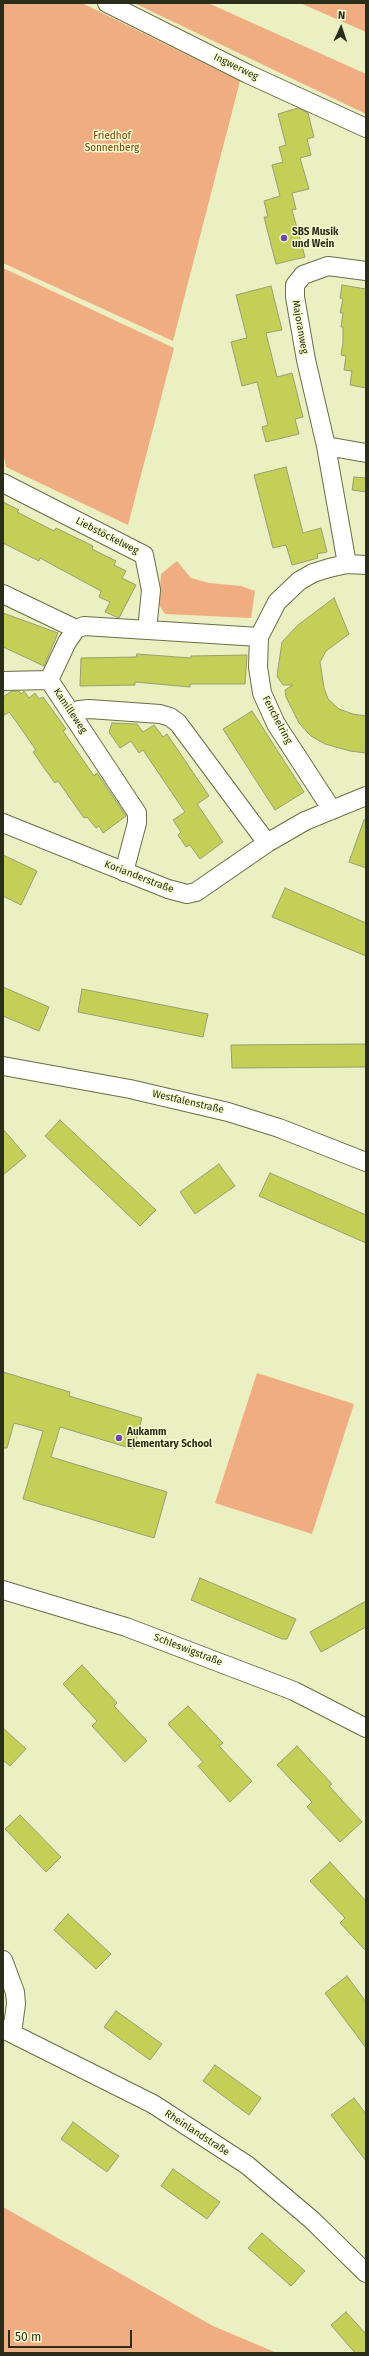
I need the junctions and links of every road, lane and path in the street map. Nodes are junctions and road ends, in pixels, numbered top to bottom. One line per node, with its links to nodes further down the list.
1 (107, 3): 2 (street, Ingwerweg)
2 (366, 128)
3 (366, 271): 4 (street, Majoranweg)
4 (326, 446): 5 (street); 7 (street, Majoranweg)
5 (366, 453)
6 (3, 483): 11 (street, Liebstöckelweg)
7 (347, 564): 8 (street, Fenchelring); 12 (street, Fenchelring)
8 (366, 565)
9 (3, 594): 10 (street)
10 (76, 629): 11 (street); 13 (street, Kamilleweg)
11 (147, 630): 12 (street)
12 (259, 637): 17 (street, Fenchelring)
13 (49, 680): 14 (street); 15 (street, Kamilleweg)
14 (3, 681)
15 (73, 714): 19 (street); 20 (street, Kamilleweg)
16 (366, 796): 17 (street, Korianderstraße)
17 (332, 810): 19 (street, Korianderstraße)
18 (3, 823): 20 (street, Korianderstraße)
19 (267, 843): 20 (street, Korianderstraße)
20 (124, 872)
21 (3, 1066): 22 (street, Westfalenstraße)
22 (366, 1162)
23 (3, 1590): 24 (street, Schleswigstraße)
24 (366, 1728)
25 (3, 1960): 26 (street)
26 (7, 2031): 27 (street, Rheinlandstraße)
27 (366, 2273)

